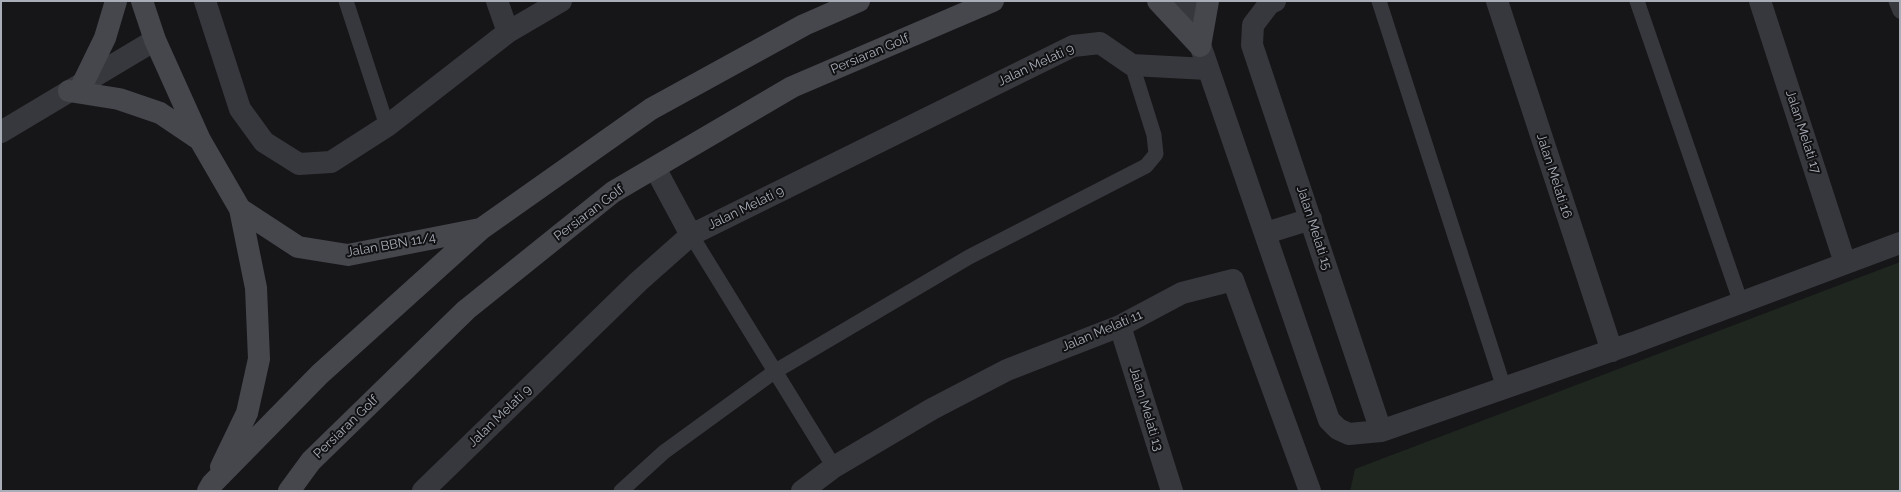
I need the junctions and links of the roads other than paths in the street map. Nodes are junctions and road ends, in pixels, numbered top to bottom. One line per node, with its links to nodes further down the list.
1 (116, 1): 24 (street)
2 (142, 1): 20 (street)
3 (205, 1): 25 (street)
4 (346, 1): 25 (lane)
5 (498, 1): 19 (street)
6 (561, 1): 19 (street)
7 (859, 1): 31 (street)
8 (993, 1): 28 (street, Persiaran Golf)
9 (1158, 1): 21 (street)
10 (1185, 1): 21 (street)
11 (1208, 1): 21 (street)
12 (1275, 1): 30 (street, Jalan Melati 15)
13 (1379, 1): 40 (lane)
14 (1497, 1): 38 (street, Jalan Melati 16)
15 (1637, 1): 36 (lane)
16 (1760, 1): 35 (street, Jalan Melati 17)
17 (1896, 1): 18 (lane)
18 (1900, 12)
19 (508, 32): 25 (street)
20 (155, 40): 24 (street); 27 (street, Jalan BBN 11/4)
21 (1200, 46): 23 (street)
22 (1132, 65): 23 (street); 33 (street, Jalan Melati 9); 39 (lane)
23 (1207, 69): 32 (street)
24 (76, 87): 26 (street); 27 (street)
25 (387, 126)
26 (1, 132)
27 (200, 140): 29 (street, Jalan BBN 11/4)
28 (655, 168): 33 (street); 44 (street, Persiaran Golf)
29 (240, 209): 31 (street, Jalan BBN 11/4); 43 (street, Jalan BBN 11/4)
30 (1311, 219): 32 (street); 41 (street, Jalan Melati 15)
31 (481, 229): 43 (street)
32 (1266, 233): 41 (street)
33 (691, 235): 39 (lane); 45 (street, Jalan Melati 9)
34 (1900, 243): 35 (street)
35 (1845, 263): 36 (street)
36 (1741, 303): 38 (street)
37 (1120, 326): 42 (street, Jalan Melati 11); 48 (street, Jalan Melati 13); 49 (street, Jalan Melati 11)
38 (1612, 351): 40 (street)
39 (774, 372): 42 (lane); 46 (lane)
40 (1504, 388): 41 (street)
41 (1381, 431)
42 (834, 468): 47 (street, Jalan Melati 11)
43 (210, 488)
44 (289, 491)
45 (423, 491)
46 (621, 491)
47 (802, 491)
48 (1172, 491)
49 (1310, 491)

